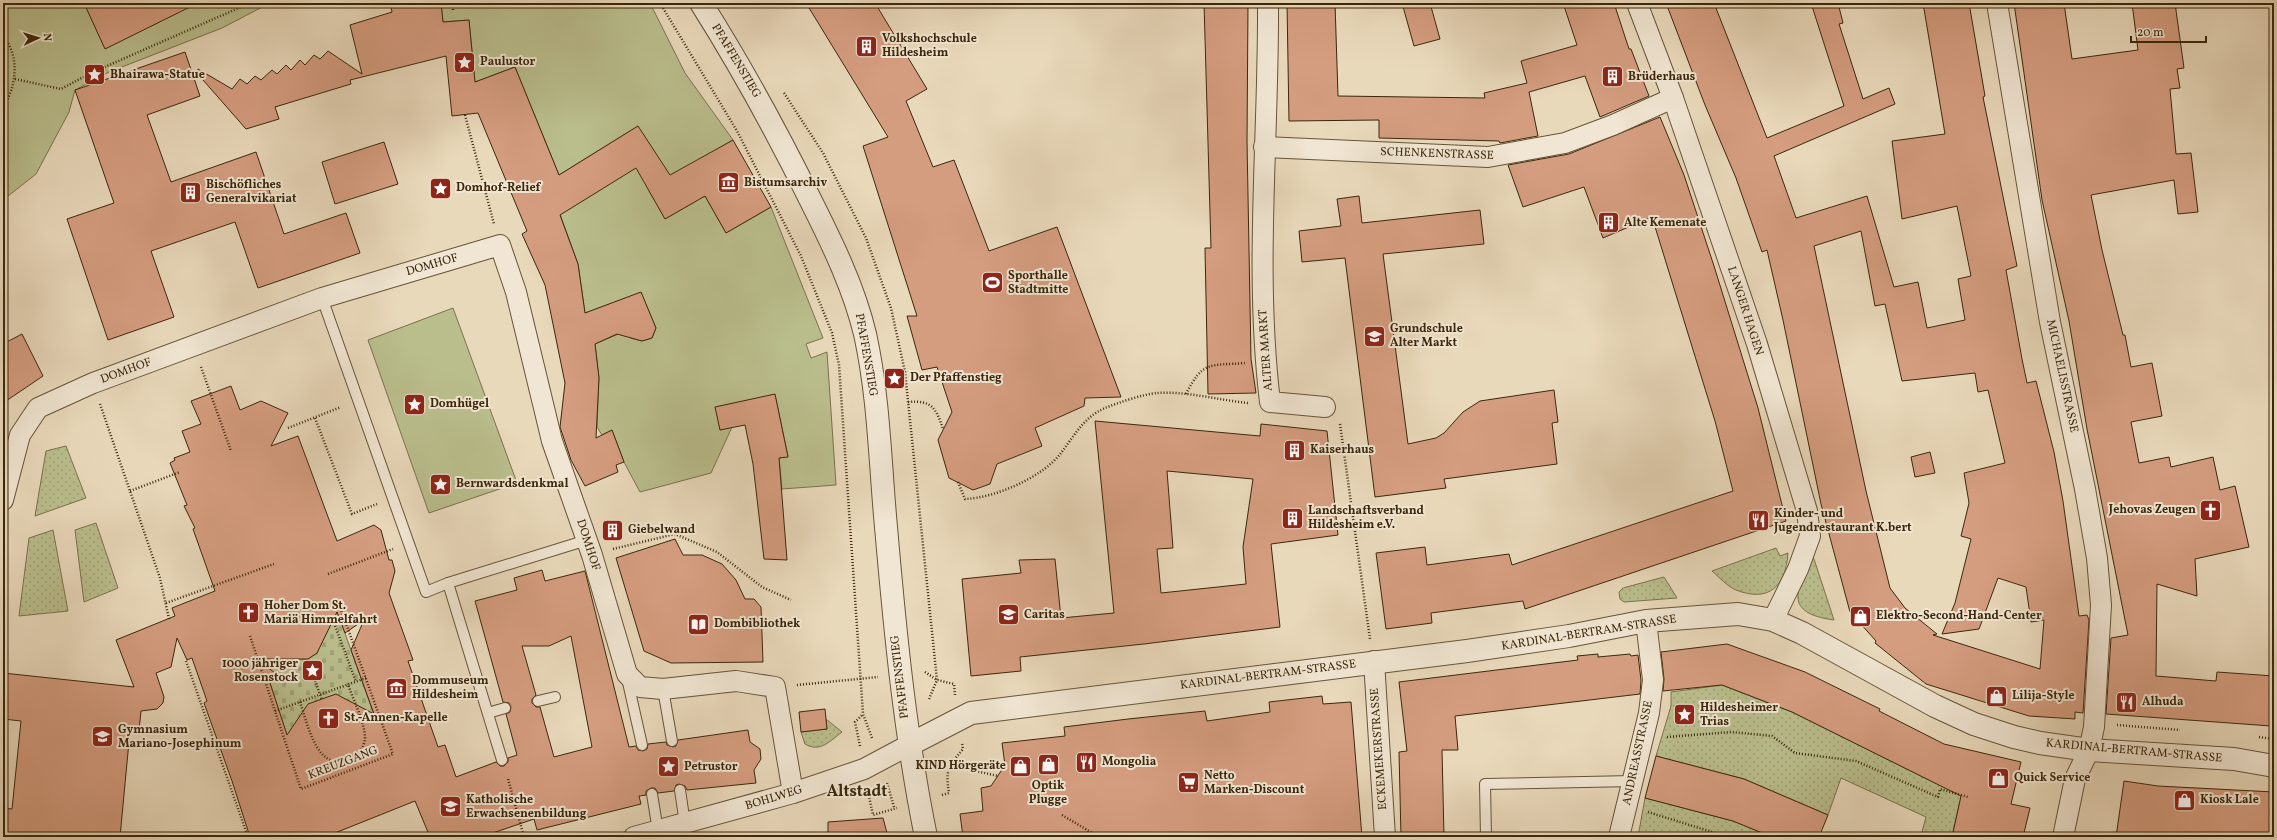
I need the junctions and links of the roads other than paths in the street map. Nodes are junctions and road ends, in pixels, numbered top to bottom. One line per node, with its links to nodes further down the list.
1 (701, 3): 22 (street, PFAFFENSTIEG)
2 (1268, 3): 6 (street, ALTER MARKT)
3 (1637, 3): 5 (street, LANGER HAGEN)
4 (1997, 3): 24 (street, MICHAELISSTRASSE)
5 (1672, 98): 6 (street, SCHENKENSTRASSE); 12 (street, LANGER HAGEN)
6 (1264, 147): 8 (street, ALTER MARKT)
7 (322, 298): 9 (street, DOMHOF); 10 (street, DOMHOF); 11 (lane)
8 (1325, 407)
9 (3, 500)
10 (589, 548): 11 (lane); 15 (street, DOMHOF)
11 (448, 583): 20 (lane)
12 (1773, 620): 13 (street, KARDINAL-BERTRAM-STRASSE); 24 (street, KARDINAL-BERTRAM-STRASSE)
13 (1646, 622): 14 (street, KARDINAL-BERTRAM-STRASSE); 27 (street, ANDREASSTRASSE)
14 (1374, 661): 22 (street, KARDINAL-BERTRAM-STRASSE); 35 (street, ECKEMEKERSTRASSE)
15 (627, 674): 16 (street); 23 (lane, DOMHOF)
16 (663, 689): 21 (lane); 29 (street)
17 (555, 697): 18 (lane)
18 (538, 701)
19 (505, 708): 20 (lane)
20 (488, 712): 25 (lane)
21 (672, 741)
22 (909, 745): 29 (street, BOHLWEG); 34 (street, PFAFFENSTIEG)
23 (642, 746)
24 (2089, 750): 26 (street, KARDINAL-BERTRAM-STRASSE); 38 (street, MICHAELISSTRASSE)
25 (502, 760)
26 (2274, 766)
27 (1633, 781): 36 (lane); 37 (street, ANDREASSTRASSE)
28 (680, 790): 31 (lane)
29 (794, 793): 31 (street, BOHLWEG)
30 (652, 794): 32 (lane)
31 (685, 824): 32 (street, BOHLWEG)
32 (658, 831): 33 (street, BOHLWEG)
33 (634, 837)
34 (926, 837)
35 (1385, 837)
36 (1486, 837)
37 (1619, 837)
38 (2063, 837)

